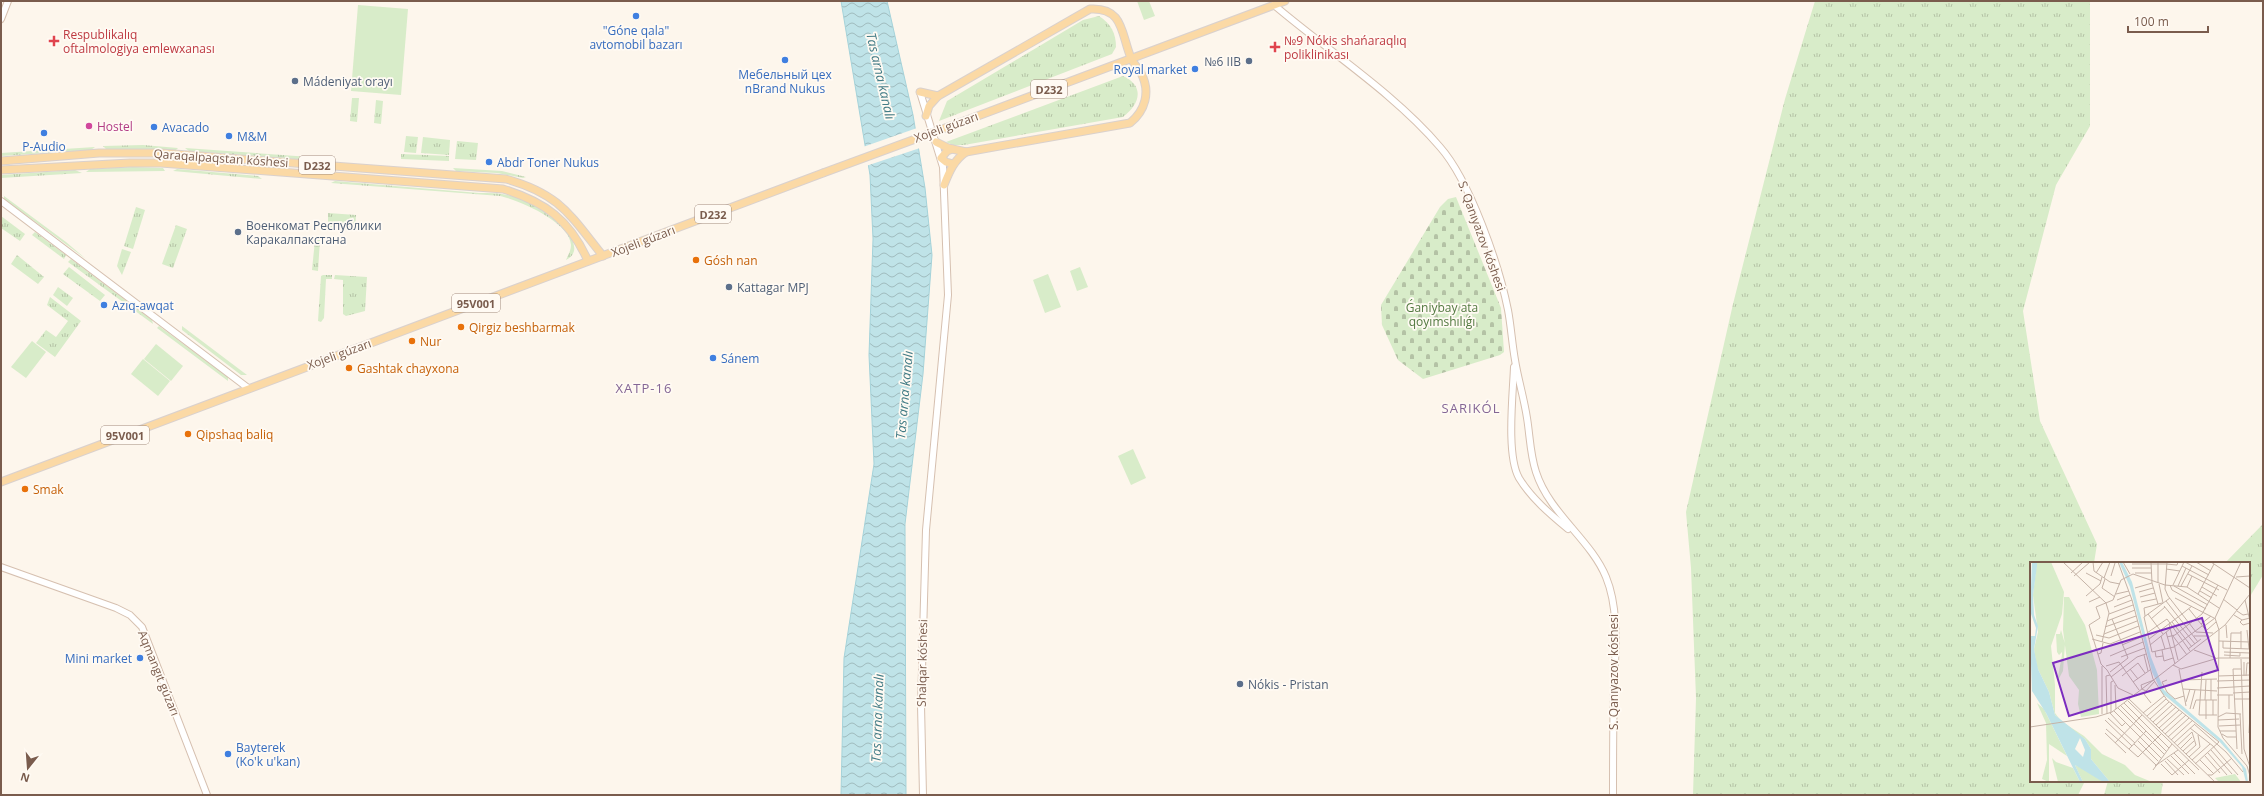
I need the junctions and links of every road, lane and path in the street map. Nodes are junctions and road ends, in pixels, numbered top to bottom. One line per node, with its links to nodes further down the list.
1 (8, 1): 4 (street)
2 (1286, 1): 3 (main road, Xojeli gúzarı / D232)
3 (1274, 5): 5 (main road, Xojeli gúzarı / D232); 26 (street, S. Qanıyazov kóshesi)
4 (1, 19)
5 (1131, 58): 7 (main road); 11 (main road); 24 (main road, Xojeli gúzarı / D232, bridge)
6 (920, 92): 7 (main road); 8 (street, Shalqar kóshesi)
7 (938, 96): 8 (main road)
8 (926, 116): 9 (street, Shalqar kóshesi)
9 (936, 142): 10 (main road); 13 (street, Shalqar kóshesi)
10 (952, 150): 11 (main road); 13 (main road)
11 (966, 152): 16 (main road)
12 (172, 153): 14 (main road, Qaraqalpaqstan kóshesi / D232); 15 (main road); 17 (main road, Qaraqalpaqstan kóshesi / D232)
13 (941, 158): 16 (main road); 20 (street, Shalqar kóshesi)
14 (1, 161)
15 (172, 164): 18 (main road, Qaraqalpaqstan kóshesi / D232); 19 (main road, Qaraqalpaqstan kóshesi / D232)
16 (953, 164): 20 (main road)
17 (327, 166): 19 (main road); 22 (main road, Qaraqalpaqstan kóshesi / D232)
18 (1, 170)
19 (326, 176): 23 (main road, Qaraqalpaqstan kóshesi / D232)
20 (944, 186): 32 (street, Shalqar kóshesi)
21 (1, 201): 27 (street)
22 (593, 242): 23 (main road); 24 (main road, Qaraqalpaqstan kóshesi / D232)
23 (582, 249): 25 (main road, Qaraqalpaqstan kóshesi / D232)
24 (603, 256): 25 (main road, Xojeli gúzarı / D232)
25 (588, 261): 27 (main road, Xojeli gúzarı / 95V001)
26 (1514, 358): 29 (street, S. Qanıyazov kóshesi); 29 (street, S. Qanıyazov kóshesi)
27 (248, 388): 28 (main road, Xojeli gúzarı / 95V001)
28 (1, 482)
29 (1576, 535): 33 (street, S. Qanıyazov kóshesi)
30 (1, 567): 31 (street, Aqmangıt gúzarı)
31 (207, 795)
32 (923, 795)
33 (1613, 795)

